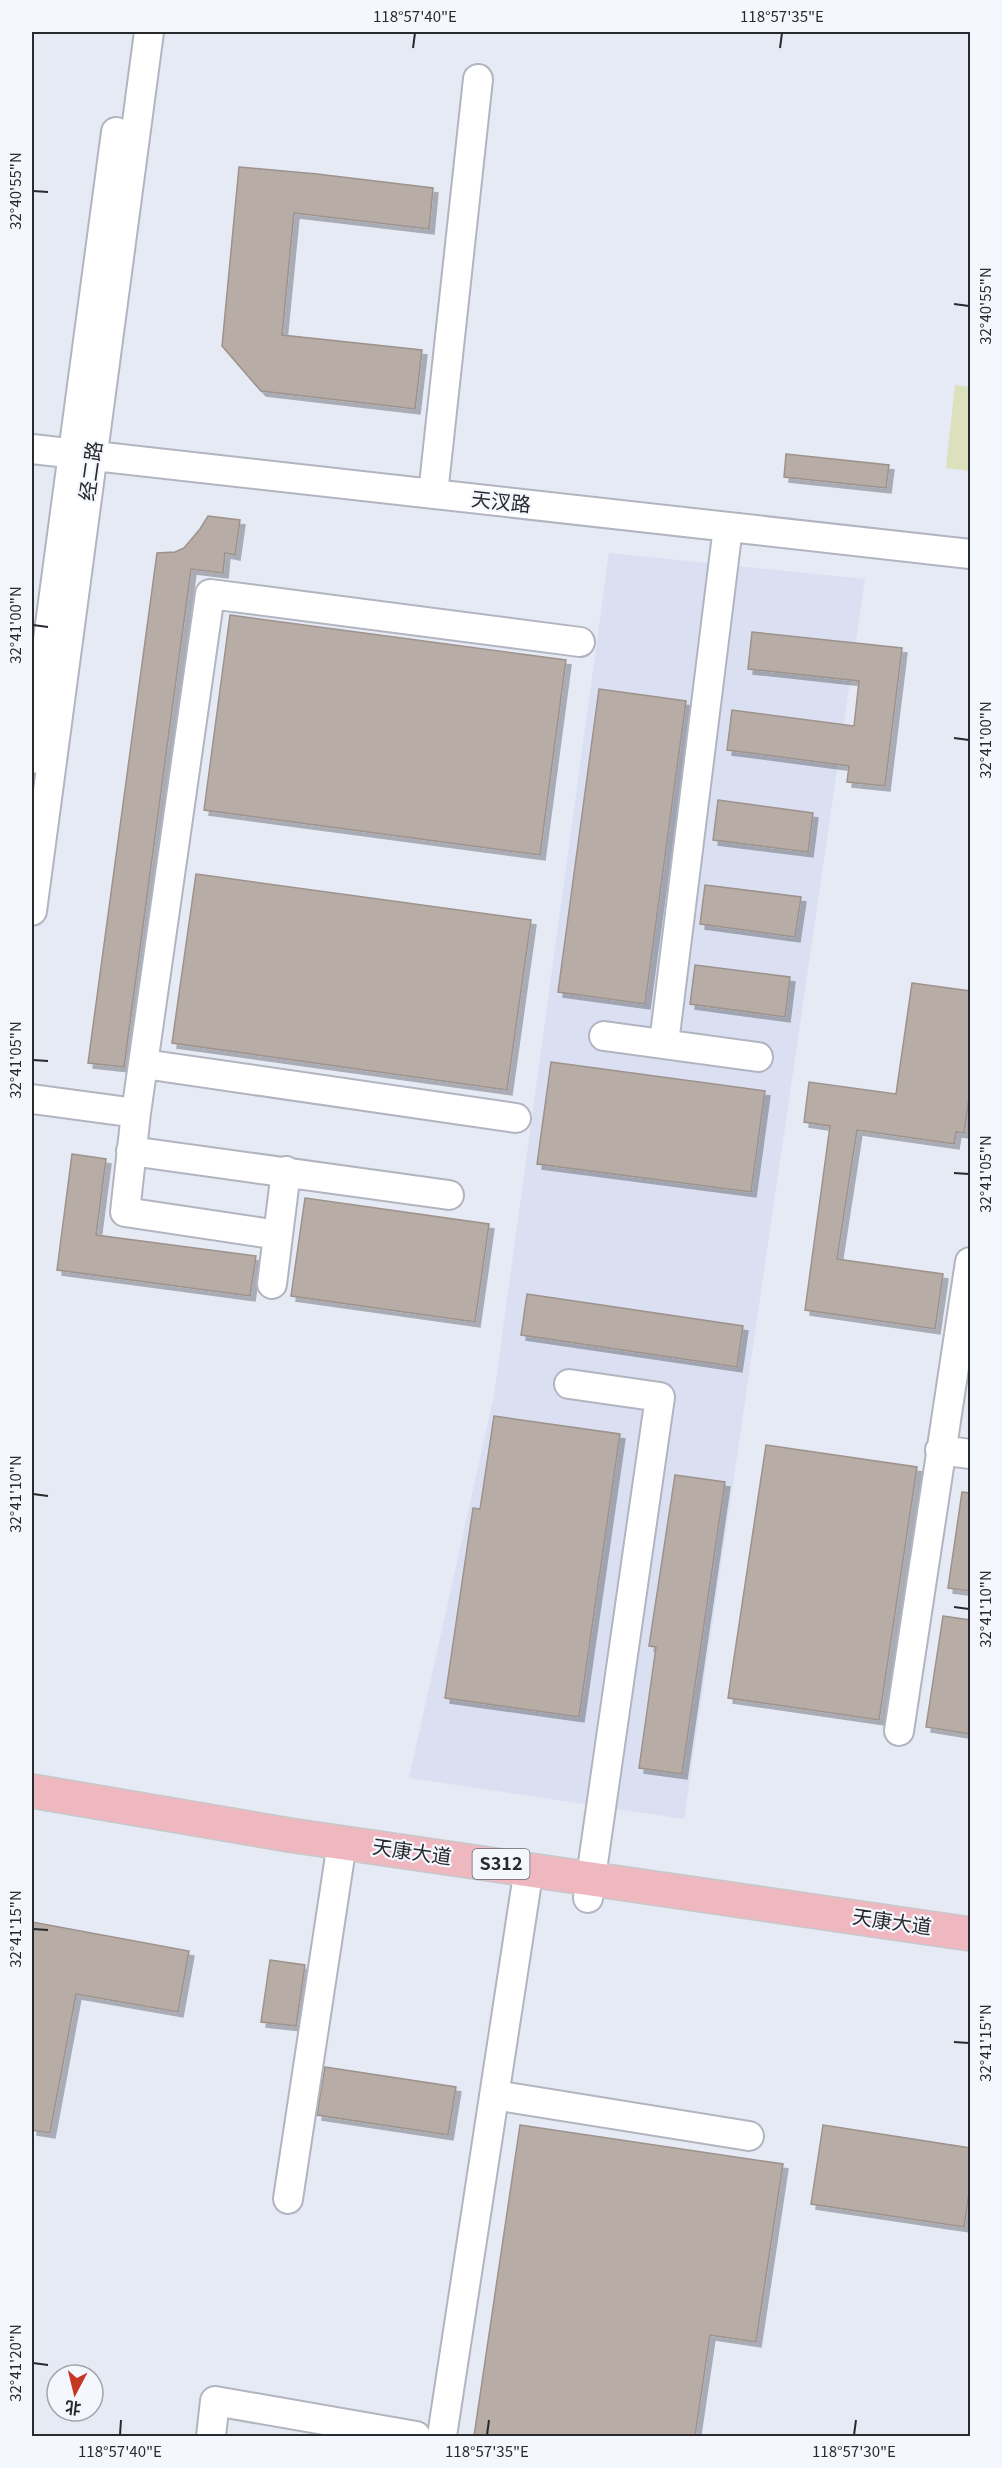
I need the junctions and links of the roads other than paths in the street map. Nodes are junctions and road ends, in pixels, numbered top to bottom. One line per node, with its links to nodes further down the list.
1 (130, 32): 5 (street, 经二路)
2 (149, 32): 5 (street, 经二路)
3 (478, 79): 6 (street)
4 (32, 449): 5 (street, 天汊路)
5 (83, 455): 6 (street, 天汊路); 10 (street, 经二路); 11 (street, 经二路)
6 (433, 494): 7 (street, 天汊路)
7 (728, 527): 8 (street, 天汊路); 13 (street)
8 (970, 554)
9 (580, 642): 15 (street)
10 (32, 759)
11 (32, 911)
12 (604, 1036): 13 (street)
13 (663, 1043): 14 (street)
14 (758, 1057)
15 (144, 1064): 17 (street); 18 (street)
16 (32, 1100): 17 (street)
17 (136, 1113): 19 (street)
18 (516, 1118)
19 (131, 1151): 20 (street); 22 (street)
20 (286, 1171): 21 (street); 22 (street)
21 (449, 1195)
22 (278, 1235): 24 (street)
23 (970, 1262): 26 (street)
24 (272, 1284)
25 (569, 1384): 33 (street)
26 (940, 1450): 27 (street); 28 (street)
27 (970, 1454)
28 (899, 1731)
29 (32, 1791): 31 (main road, 天康大道 / S312)
30 (32, 1812): 31 (main road, 天康大道 / S312)
31 (340, 1852): 32 (main road, 天康大道 / S312); 38 (street)
32 (528, 1878): 33 (main road, 天康大道 / S312); 36 (street)
33 (590, 1888): 34 (main road, 天康大道 / S312); 35 (main road, 天康大道 / S312)
34 (970, 1934)
35 (970, 1954)
36 (494, 2095): 37 (street); 41 (street)
37 (749, 2136)
38 (288, 2199)
39 (211, 2436): 40 (street)
40 (416, 2436)
41 (442, 2436)

